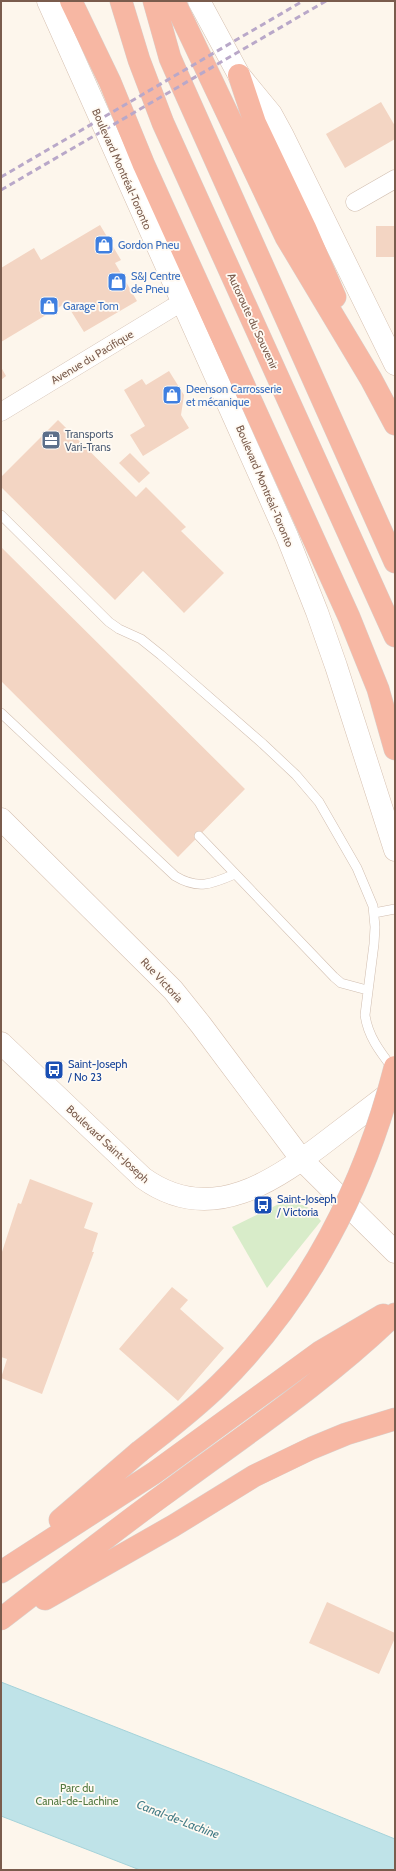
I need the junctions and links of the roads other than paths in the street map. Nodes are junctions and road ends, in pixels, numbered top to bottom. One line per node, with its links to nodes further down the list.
1 (48, 1): 12 (main road, Boulevard Montréal-Toronto)
2 (71, 1): 9 (highway)
3 (88, 1): 9 (highway)
4 (121, 1): 19 (highway, Autoroute du Souvenir)
5 (154, 1): 18 (highway)
6 (174, 1): 14 (highway)
7 (199, 1): 8 (main road)
8 (239, 75): 13 (main road); 14 (highway)
9 (110, 82): 21 (highway)
10 (395, 179): 11 (street)
11 (355, 202)
12 (183, 303): 15 (street, Avenue du Pacifique); 24 (main road, Boulevard Montréal-Toronto)
13 (395, 364)
14 (371, 379): 16 (highway)
15 (1, 412)
16 (395, 424)
17 (1, 515): 27 (lane)
18 (395, 562)
19 (395, 636)
20 (1, 712): 25 (lane)
21 (395, 749)
22 (1, 819): 33 (main road, Rue Victoria)
23 (199, 836): 25 (lane)
24 (395, 850)
25 (234, 874): 28 (lane)
26 (395, 909): 27 (lane)
27 (374, 913): 28 (lane)
28 (367, 990): 31 (lane)
29 (1, 1043): 33 (main road, Boulevard Saint-Joseph)
30 (395, 1067): 38 (highway, bridge)
31 (395, 1071)
32 (395, 1089): 33 (main road, Boulevard Saint-Joseph)
33 (302, 1160): 34 (main road, Rue Victoria)
34 (395, 1252)
35 (395, 1309): 38 (highway)
36 (395, 1314): 39 (highway)
37 (395, 1419): 40 (highway)
38 (1, 1571)
39 (1, 1619)
40 (1, 1625)

